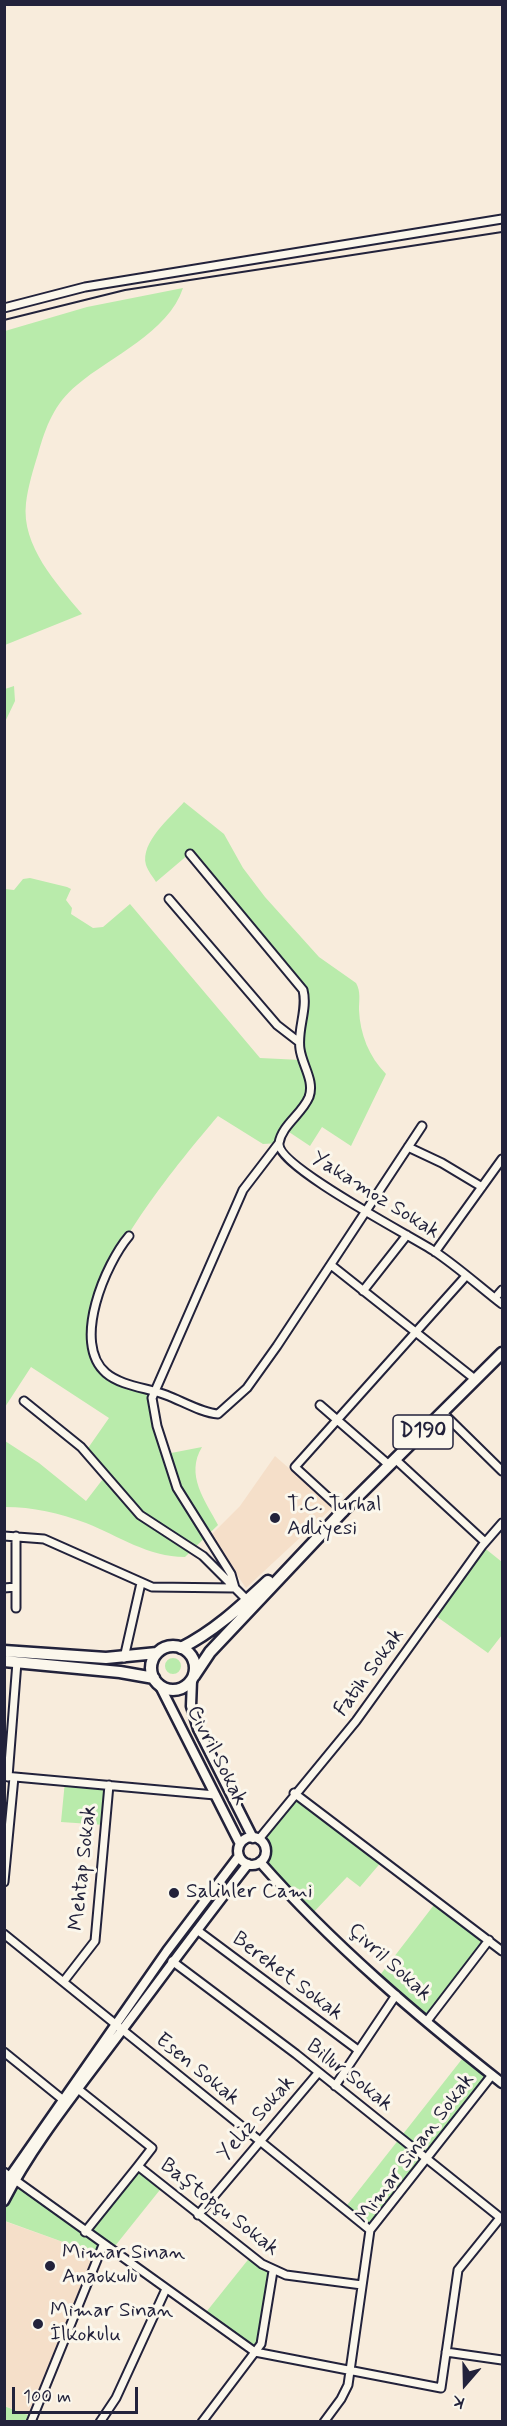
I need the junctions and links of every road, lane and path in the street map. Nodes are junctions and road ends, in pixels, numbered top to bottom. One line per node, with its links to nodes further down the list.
1 (502, 219): 2 (street)
2 (4, 308)
3 (190, 854): 5 (street)
4 (169, 899): 5 (street)
5 (299, 1042): 7 (street)
6 (422, 1126): 8 (street)
7 (279, 1143): 11 (street, Yakamoz Sokak); 24 (street)
8 (408, 1147): 10 (street); 11 (street)
9 (502, 1159): 10 (street)
10 (482, 1187): 14 (street)
11 (366, 1211): 12 (street, Yakamoz Sokak); 15 (street)
12 (407, 1235): 14 (street, Yakamoz Sokak); 18 (street)
13 (129, 1236): 24 (street)
14 (435, 1252): 16 (street, Yakamoz Sokak)
15 (331, 1265): 18 (street); 24 (street)
16 (466, 1276): 19 (street, Yakamoz Sokak); 21 (street)
17 (502, 1290): 19 (street)
18 (363, 1291): 21 (street)
19 (495, 1298): 20 (street, Yakamoz Sokak)
20 (502, 1304)
21 (415, 1332): 23 (street); 28 (street)
22 (502, 1353): 23 (main road, D190)
23 (476, 1380): 27 (main road, D190)
24 (153, 1390): 39 (street)
25 (24, 1401): 39 (street)
26 (320, 1405): 28 (street)
27 (443, 1413): 29 (main road, D190); 30 (street)
28 (338, 1421): 29 (street); 31 (street)
29 (392, 1462): 31 (main road, D190); 35 (street)
30 (502, 1471)
31 (343, 1511): 40 (main road, D190); 48 (main road, D190)
32 (502, 1523): 35 (street, Fatih Sokak)
33 (4, 1536): 34 (street)
34 (16, 1536): 36 (street); 37 (street)
35 (485, 1542): 52 (street, Fatih Sokak)
36 (141, 1583): 39 (street); 45 (street)
37 (16, 1587): 38 (street); 41 (street)
38 (4, 1588)
39 (235, 1588): 40 (street)
40 (247, 1600): 42 (main road, D190)
41 (16, 1608)
42 (181, 1648): 44 (main road); 48 (main road)
43 (4, 1651): 45 (main road)
44 (157, 1653): 45 (main road); 49 (main road)
45 (124, 1658)
46 (4, 1661): 47 (main road)
47 (17, 1662): 49 (main road); 50 (street)
48 (193, 1678): 49 (main road); 54 (street, Civril Sokak)
49 (156, 1682): 53 (street, Civril Sokak)
50 (9, 1777): 51 (street); 59 (street)
51 (109, 1785): 53 (street); 65 (street, Mehtap Sokak)
52 (294, 1793): 54 (street, Fatih Sokak); 62 (street)
53 (215, 1795): 55 (street, Civril Sokak)
54 (256, 1838): 55 (street); 57 (street)
55 (240, 1844): 56 (street)
56 (239, 1856): 58 (street); 68 (street)
57 (260, 1862): 58 (street); 66 (street, Çivril Sokak)
58 (248, 1864): 60 (street)
59 (4, 1882)
60 (197, 1930): 64 (street); 69 (street, Bereket Sokak)
61 (4, 1934): 65 (street, Esen Sokak)
62 (489, 1940): 63 (street); 67 (street)
63 (502, 1951)
64 (172, 1960): 68 (street); 71 (street, Billur Sokak)
65 (64, 1982): 68 (street, Esen Sokak)
66 (396, 1995): 67 (street, Çivril Sokak); 69 (street)
67 (427, 2021): 72 (street, Çivril Sokak)
68 (120, 2025): 75 (street); 76 (street); 77 (street, Esen Sokak)
69 (358, 2050): 74 (street)
70 (4, 2052): 76 (street)
71 (318, 2073): 74 (street, Billur Sokak); 77 (street, Yeliz Sokak)
72 (492, 2075): 73 (street, Çivril Sokak); 78 (street, Mimar Sinan Sokak)
73 (502, 2083)
74 (335, 2086): 78 (street, Billur Sokak)
75 (78, 2089): 79 (street, Baştopçu Sokak); 80 (street)
76 (62, 2099): 80 (street)
77 (260, 2141): 83 (street, Yeliz Sokak); 85 (street, Esen Sokak)
78 (426, 2158): 84 (street, Billur Sokak); 85 (street, Mimar Sinan Sokak)
79 (138, 2166): 83 (street, Baştopçu Sokak); 86 (street)
80 (10, 2176): 81 (street); 82 (street); 86 (street)
81 (4, 2185)
82 (4, 2201)
83 (198, 2214): 88 (street, Baştopçu Sokak)
84 (501, 2218): 92 (street)
85 (370, 2230): 89 (street, Mimar Sinan Sokak)
86 (85, 2232): 87 (street)
87 (104, 2245): 90 (street); 95 (street)
88 (273, 2271): 89 (street, Baştopçu Sokak); 91 (street)
89 (362, 2285): 94 (street, Mimar Sinan Sokak)
90 (166, 2289): 91 (street); 96 (street)
91 (255, 2352): 94 (street); 97 (street)
92 (446, 2352): 93 (street); 94 (street)
93 (502, 2360)
94 (350, 2372): 98 (street, Mimar Sinan Sokak)
95 (31, 2421)
96 (100, 2421)
97 (201, 2421)
98 (324, 2421)

